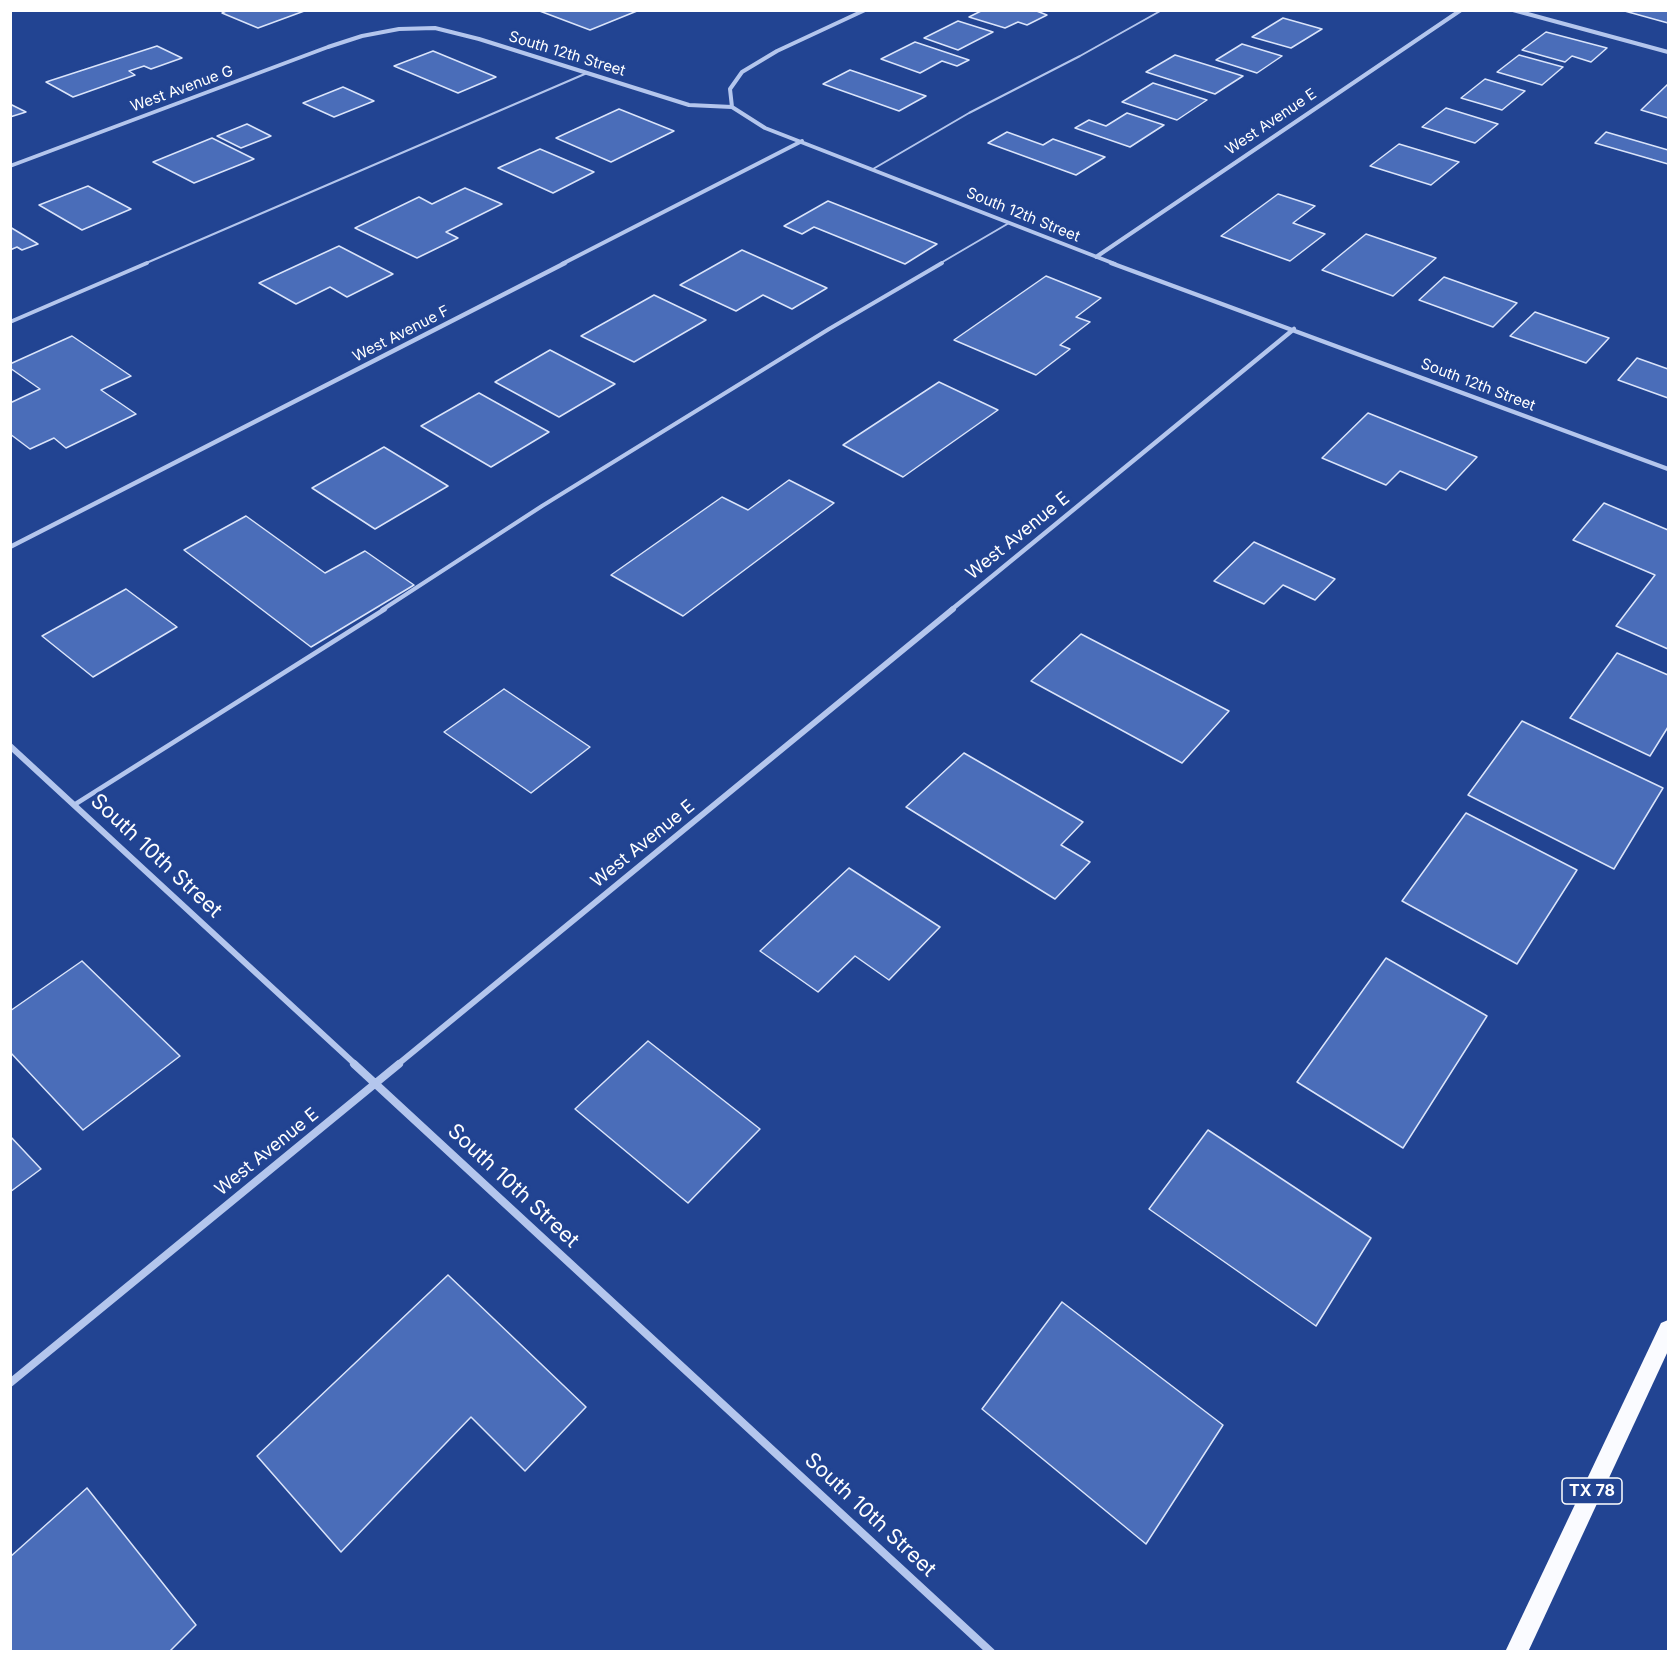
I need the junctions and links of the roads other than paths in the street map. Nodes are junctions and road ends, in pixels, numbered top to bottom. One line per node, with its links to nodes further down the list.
1 (865, 10): 8 (street)
2 (1162, 10): 11 (lane)
3 (1461, 10): 13 (street, West Avenue E)
4 (1513, 10): 6 (street)
5 (362, 36): 7 (street, South 12th Street); 10 (street, West Avenue G)
6 (1668, 52)
7 (587, 73): 8 (street, South 12th Street); 14 (lane)
8 (732, 107): 9 (street, South 12th Street)
9 (802, 141): 11 (street, South 12th Street); 17 (street, West Avenue F)
10 (10, 166)
11 (873, 169): 12 (street, South 12th Street)
12 (1009, 223): 13 (street, South 12th Street); 19 (lane)
13 (1096, 257): 15 (street, South 12th Street)
14 (10, 322)
15 (1294, 329): 16 (street, South 12th Street); 20 (street, West Avenue E)
16 (1668, 469)
17 (10, 547)
18 (10, 747): 19 (street, South 10th Street)
19 (74, 805): 20 (street, South 10th Street)
20 (375, 1083): 22 (street, West Avenue E); 23 (street, South 10th Street)
21 (1668, 1330): 24 (main road, TX 78)
22 (10, 1383)
23 (991, 1652)
24 (1516, 1652)

